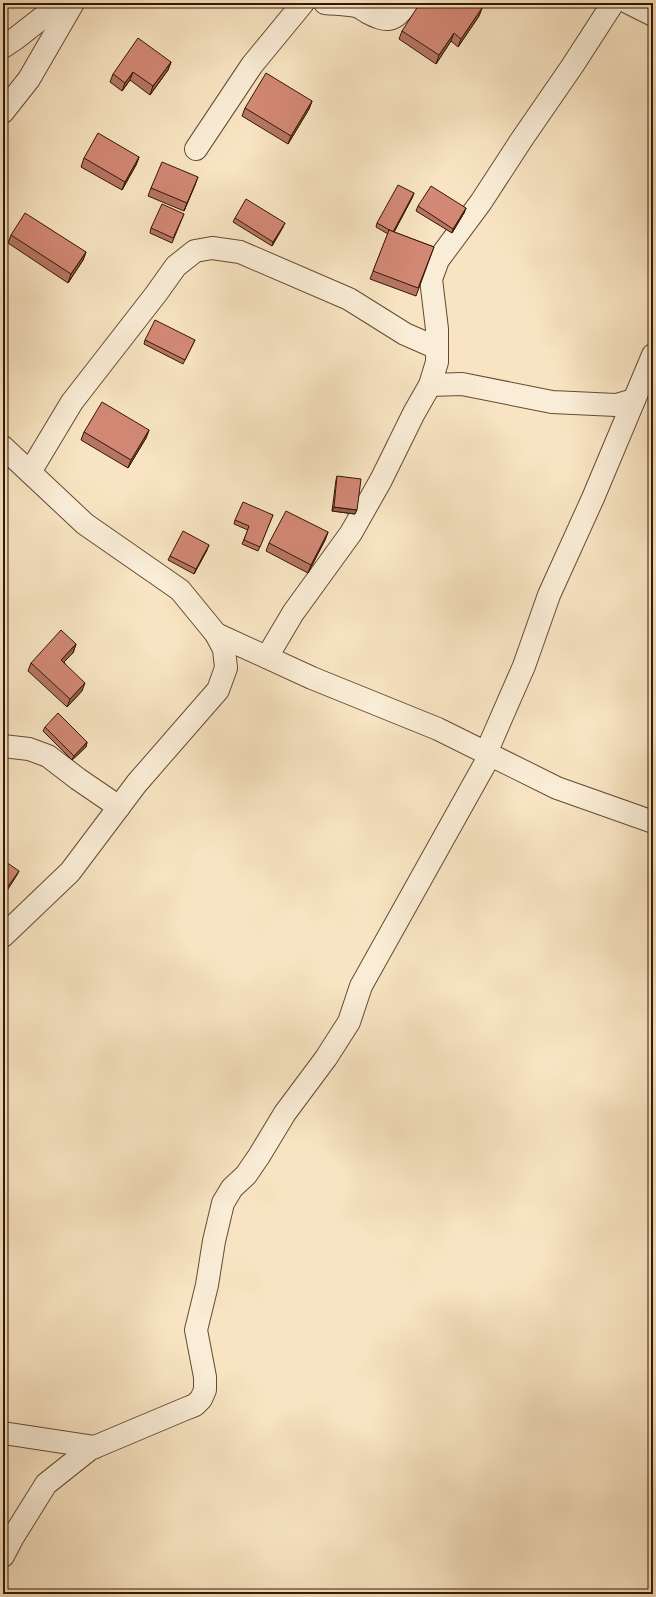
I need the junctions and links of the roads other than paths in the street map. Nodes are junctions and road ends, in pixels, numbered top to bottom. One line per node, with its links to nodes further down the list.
1 (60, 3): 9 (street)
2 (73, 3): 10 (street)
3 (303, 3): 11 (street)
4 (325, 3): 5 (street)
5 (408, 3)
6 (613, 3): 12 (street)
7 (629, 3): 8 (street)
8 (653, 15)
9 (3, 47)
10 (3, 112)
11 (196, 149)
12 (437, 348): 14 (street); 17 (street)
13 (653, 355): 15 (street)
14 (430, 385): 15 (street); 19 (street)
15 (634, 400): 21 (street)
16 (3, 447): 17 (street)
17 (30, 472): 18 (street)
18 (216, 634): 19 (street); 22 (street)
19 (267, 657): 21 (street)
20 (3, 746): 22 (street)
21 (488, 754): 23 (street); 26 (street)
22 (119, 807): 24 (street)
23 (653, 822)
24 (3, 936)
25 (3, 1433): 26 (street)
26 (95, 1447): 27 (street)
27 (3, 1556)

